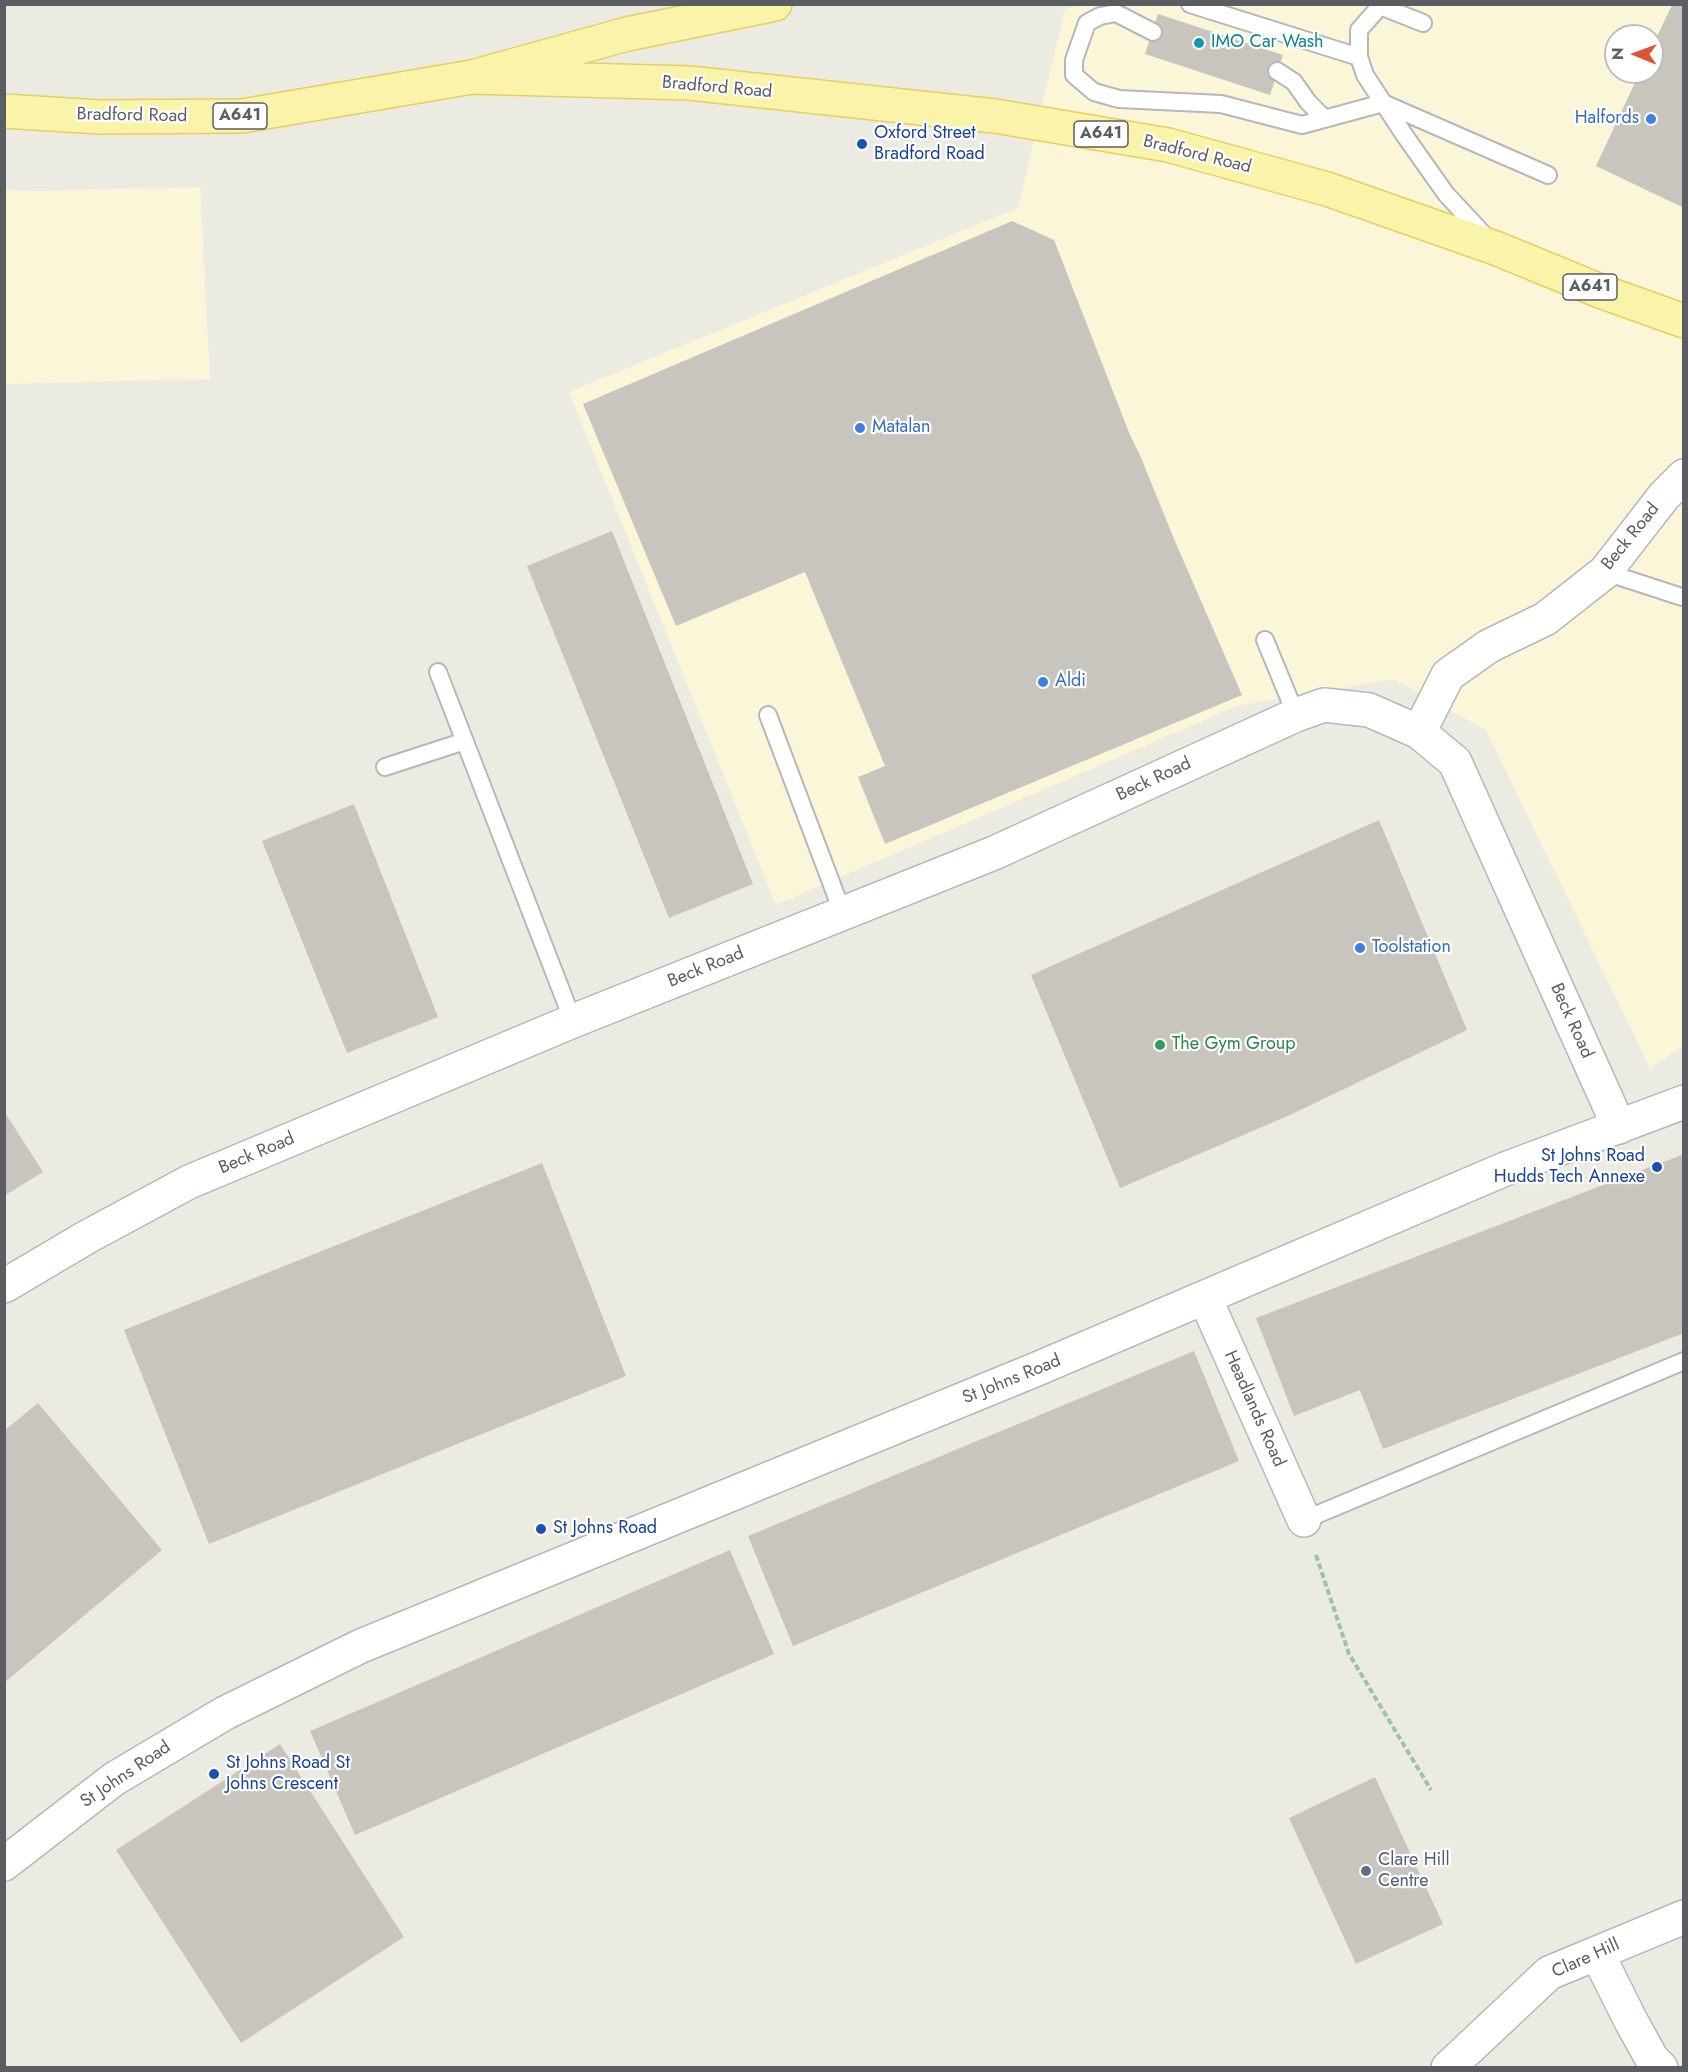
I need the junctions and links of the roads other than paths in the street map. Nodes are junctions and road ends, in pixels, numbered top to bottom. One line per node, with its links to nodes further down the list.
1 (776, 4): 8 (main road, Bradford Road / A641)
2 (1190, 4): 6 (lane)
3 (1381, 5): 4 (lane); 6 (lane)
4 (1423, 23)
5 (1153, 32): 11 (lane)
6 (1359, 57): 9 (lane)
7 (1277, 71): 11 (lane)
8 (472, 77): 10 (main road, Bradford Road / A641); 13 (main road, Bradford Road / A641)
9 (1383, 103): 11 (lane); 12 (lane); 13 (lane)
10 (4, 111)
11 (1325, 119)
12 (1548, 175)
13 (1498, 249): 14 (main road, Bradford Road / A641)
14 (1683, 321)
15 (1683, 476): 16 (street, Beck Road)
16 (1605, 572): 17 (lane); 22 (street, Beck Road)
17 (1682, 597)
18 (1265, 640): 21 (lane)
19 (438, 672): 23 (lane)
20 (768, 715): 25 (lane)
21 (1296, 715): 22 (street, Beck Road); 25 (street, Beck Road)
22 (1419, 732): 28 (street, Beck Road)
23 (465, 741): 24 (lane); 26 (lane)
24 (385, 767)
25 (843, 914): 26 (street, Beck Road)
26 (573, 1021): 29 (street, Beck Road)
27 (1683, 1102): 28 (street, St Johns Road)
28 (1619, 1127): 30 (street, St Johns Road)
29 (4, 1286)
30 (1205, 1298): 32 (street, Headlands Road); 33 (street, St Johns Road)
31 (1683, 1360): 32 (lane)
32 (1304, 1520)
33 (4, 1864)
34 (1683, 1917): 35 (street, Clare Hill)
35 (1597, 1953): 36 (street, Clare Hill); 37 (street)
36 (1448, 2067)
37 (1661, 2067)

